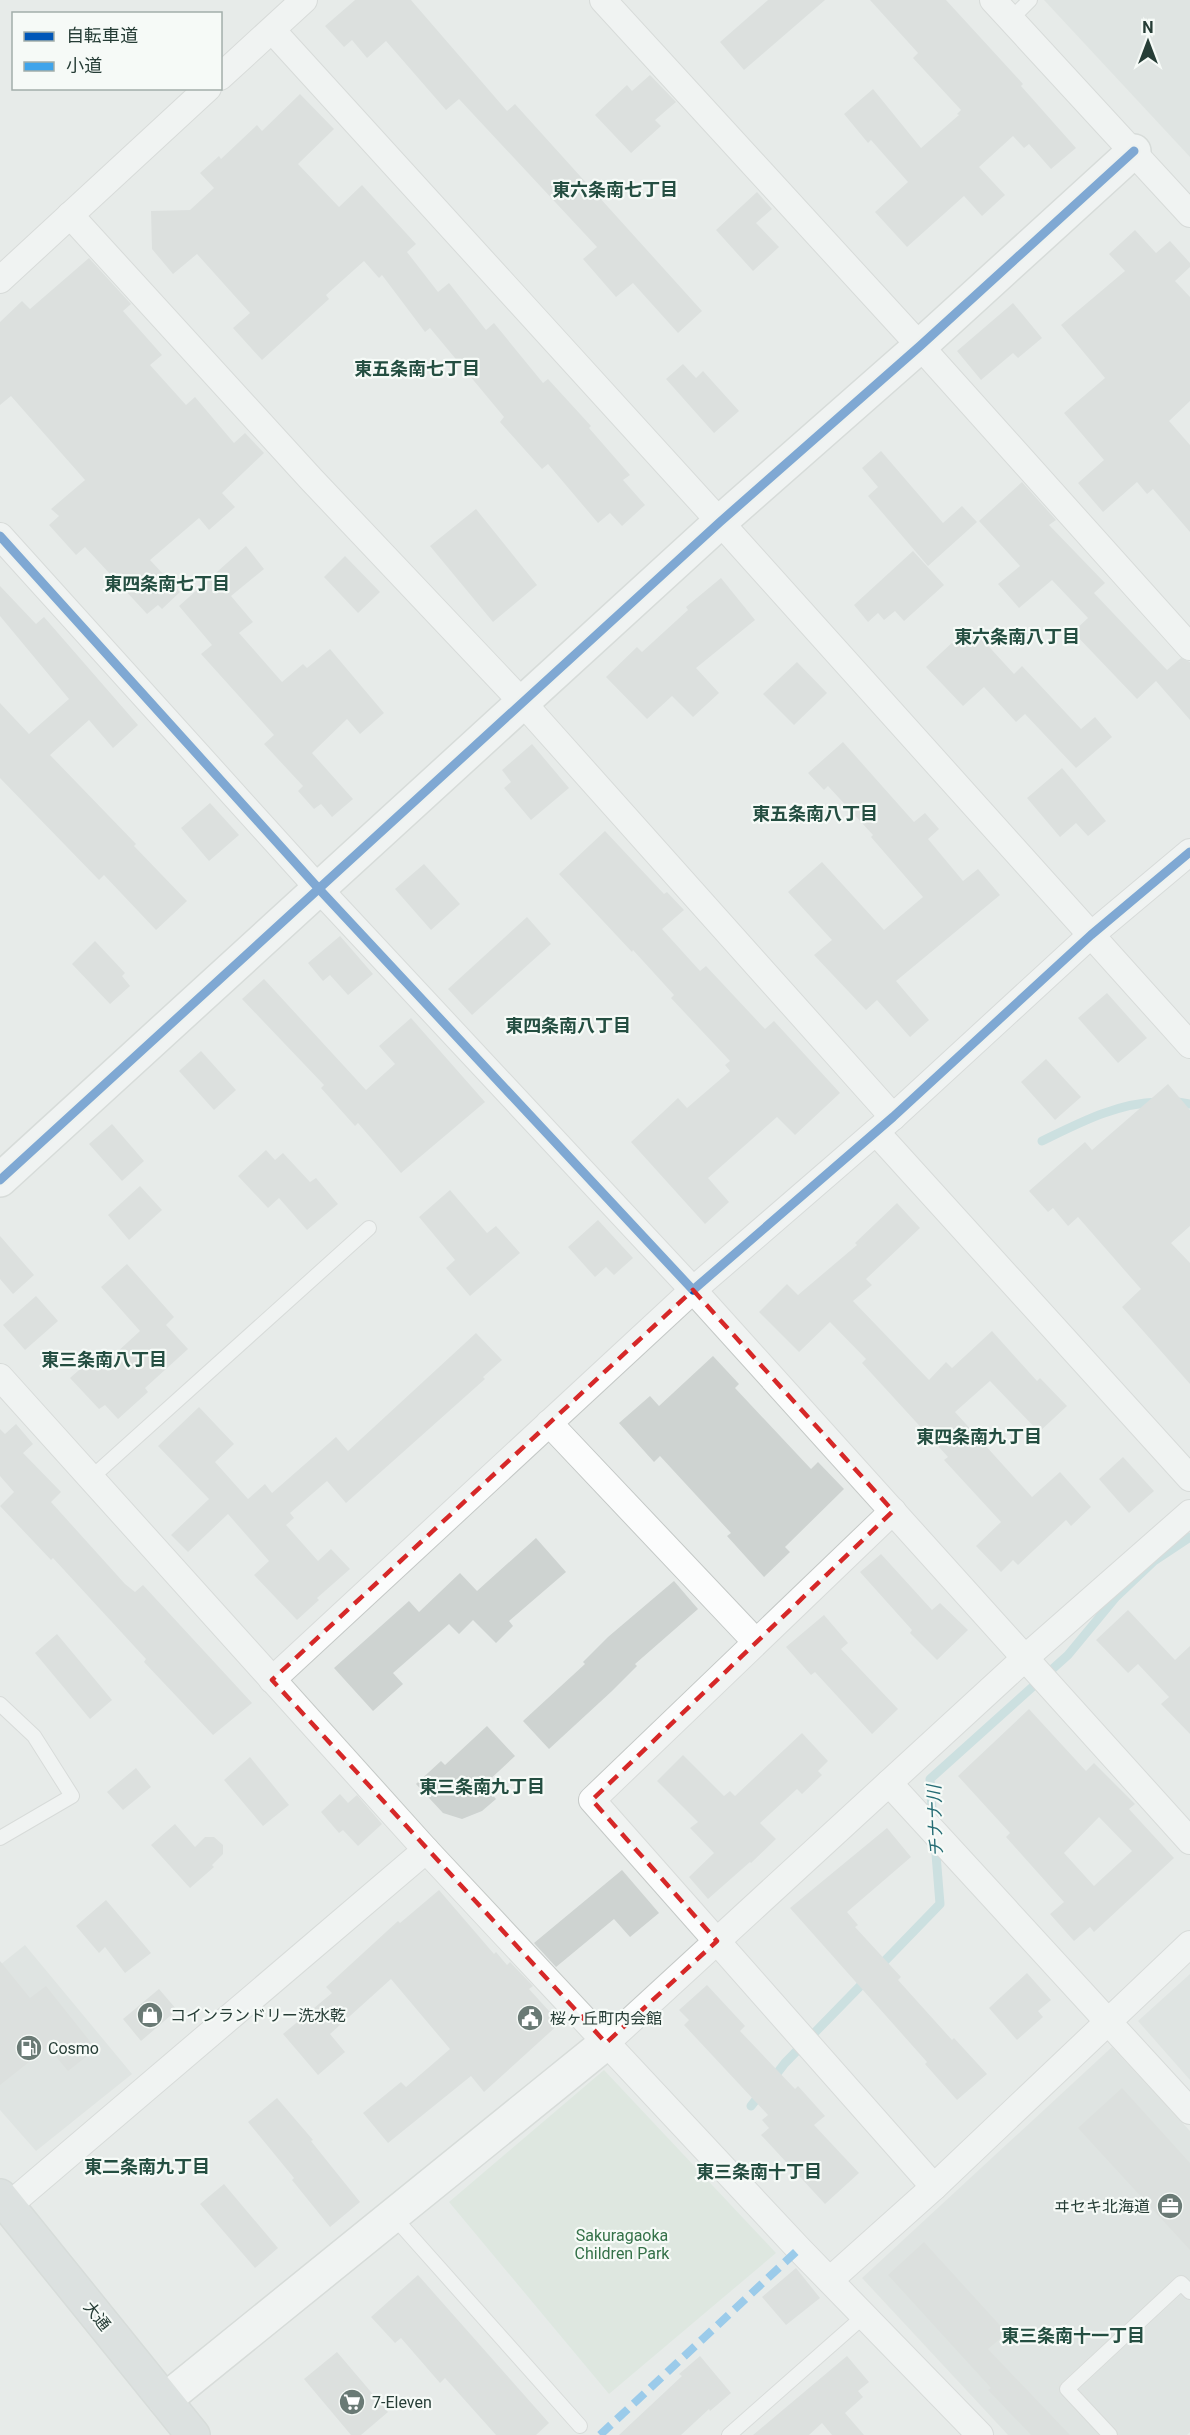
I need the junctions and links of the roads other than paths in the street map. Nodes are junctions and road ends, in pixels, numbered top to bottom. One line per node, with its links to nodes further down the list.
1 (304, 0): 6 (street)
2 (603, 0): 13 (street)
3 (993, 0): 5 (street)
4 (1030, 0): 5 (lane)
5 (1011, 19): 9 (street)
6 (272, 30): 7 (street); 14 (street)
7 (222, 75)
8 (206, 90): 11 (street)
9 (1134, 152): 10 (street); 13 (street)
10 (1190, 214)
11 (70, 215): 12 (street); 17 (street)
12 (0, 280)
13 (920, 346): 14 (street); 16 (street)
14 (720, 522): 17 (street); 20 (street)
15 (0, 536): 19 (street)
16 (1190, 647)
17 (523, 703): 19 (street); 22 (street)
18 (1190, 852): 20 (street)
19 (319, 889): 23 (street); 25 (street)
20 (1091, 936): 21 (street); 22 (street)
21 (1190, 1045)
22 (885, 1124): 25 (street); 29 (street)
23 (0, 1180)
24 (369, 1228): 28 (lane)
25 (693, 1290): 27 (street); 30 (street)
26 (0, 1377): 28 (street)
27 (549, 1423): 32 (street); 34 (street)
28 (91, 1478): 34 (street)
29 (1190, 1478)
30 (893, 1511): 32 (street); 33 (street)
31 (1190, 1513): 33 (street)
32 (756, 1642): 40 (street)
33 (1025, 1658): 36 (street); 38 (street)
34 (272, 1680): 39 (street)
35 (0, 1704): 37 (lane)
36 (889, 1783): 40 (street); 42 (street)
37 (0, 1838)
38 (1190, 1841)
39 (426, 1850): 43 (street); 46 (street)
40 (717, 1941): 43 (street); 45 (street)
41 (1190, 1944): 42 (street)
42 (1108, 2022): 44 (street); 45 (street)
43 (606, 2043): 47 (street); 48 (street)
44 (1190, 2111)
45 (934, 2187): 48 (street)
46 (4, 2201): 51 (main road, 大通)
47 (393, 2216): 51 (street); 52 (lane)
48 (830, 2280): 50 (street)
49 (1190, 2292): 56 (lane)
50 (864, 2316): 54 (lane); 55 (street)
51 (165, 2400): 53 (main road, 大通)
52 (580, 2426)
53 (193, 2435)
54 (729, 2435)
55 (980, 2435)
56 (1110, 2435)

